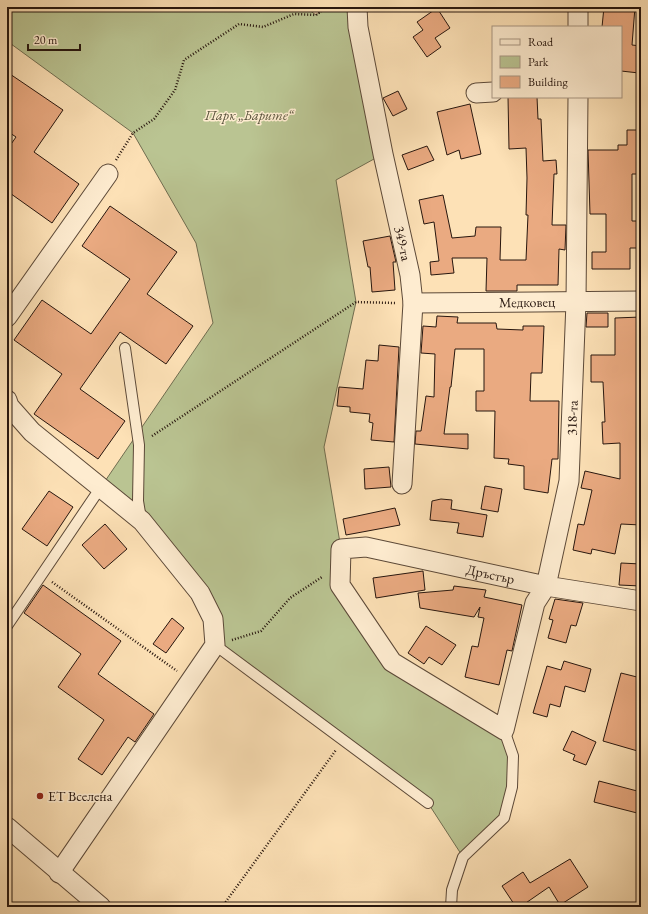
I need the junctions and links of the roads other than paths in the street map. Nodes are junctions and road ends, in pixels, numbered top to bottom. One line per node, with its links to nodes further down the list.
1 (357, 7): 8 (street, 349-та)
2 (578, 7): 3 (street)
3 (578, 26)
4 (578, 98): 7 (street, 318-та)
5 (108, 174): 9 (street)
6 (641, 301): 7 (street, Медковец)
7 (576, 302): 8 (street, Медковец); 15 (street, 318-та)
8 (413, 303): 12 (street, 349-та)
9 (7, 317)
10 (125, 348): 14 (lane)
11 (7, 400): 13 (street)
12 (402, 484)
13 (101, 488): 14 (street); 17 (lane)
14 (142, 521): 18 (street)
15 (546, 586): 16 (street, Дръстър); 19 (street, 318-та); 19 (street, Дръстър)
16 (641, 601)
17 (7, 626)
18 (215, 645): 20 (lane); 22 (street)
19 (504, 730): 24 (lane)
20 (428, 803)
21 (7, 827): 22 (street)
22 (59, 873): 23 (street)
23 (101, 907)
24 (451, 907)

